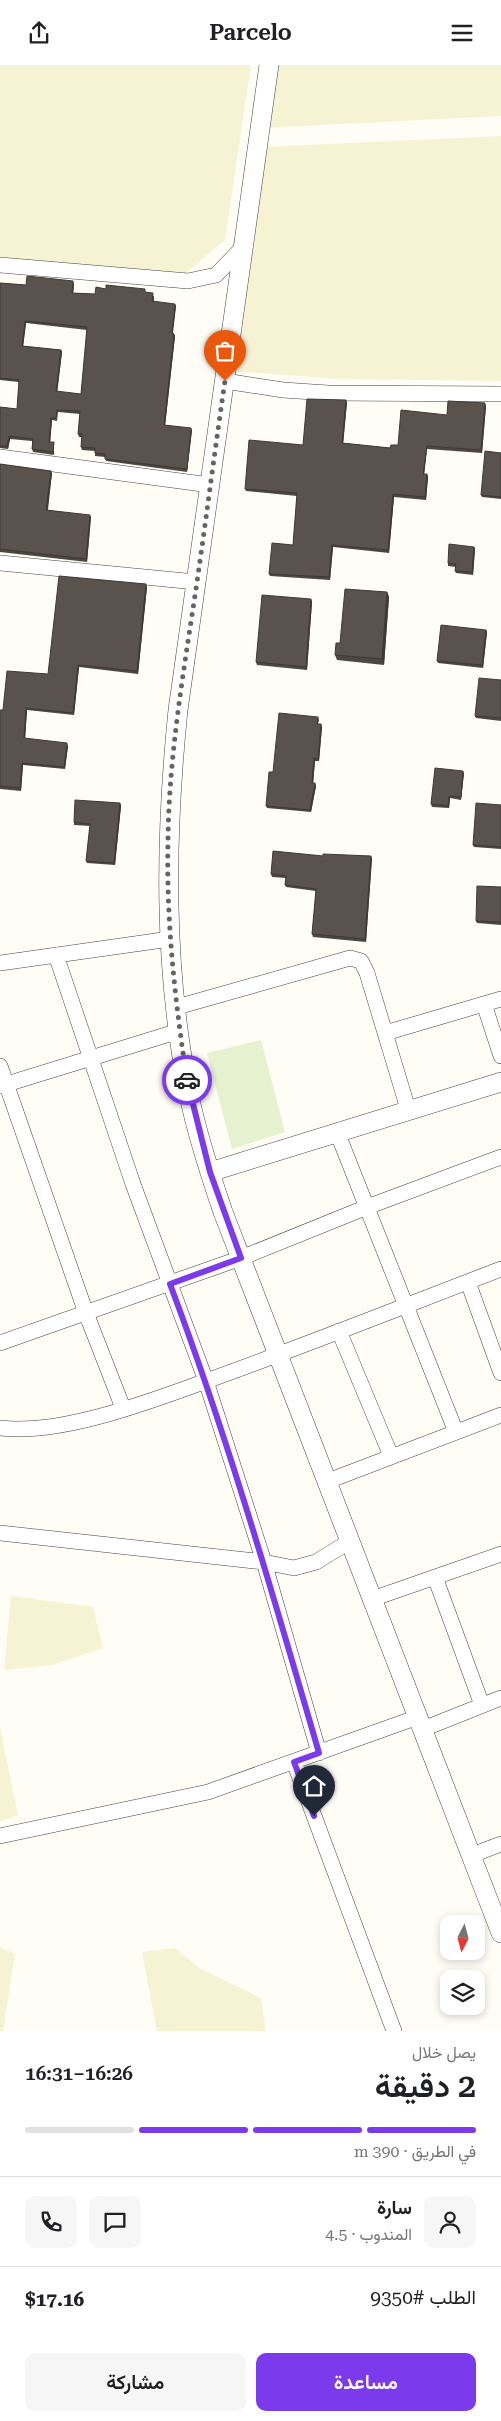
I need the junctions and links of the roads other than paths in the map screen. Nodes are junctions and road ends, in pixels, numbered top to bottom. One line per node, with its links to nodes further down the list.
1 (269, 65): 2 (street)
2 (245, 245): 3 (street); 4 (street)
3 (0, 265)
4 (225, 381): 5 (street); 7 (street)
5 (501, 394)
6 (0, 457): 7 (street)
7 (210, 485): 9 (street)
8 (0, 563): 9 (street)
9 (196, 582): 10 (street)
10 (170, 939): 11 (street); 15 (street)
11 (56, 955): 12 (street); 19 (street)
12 (0, 963)
13 (501, 999): 14 (street)
14 (484, 1004): 17 (street); 18 (street)
15 (177, 1007): 16 (street); 17 (street)
16 (179, 1031): 19 (street); 26 (street)
17 (385, 1033): 23 (street)
18 (501, 1056)
19 (91, 1059): 22 (street); 31 (street)
20 (0, 1066): 22 (street)
21 (501, 1082): 23 (street)
22 (3, 1085): 33 (street)
23 (408, 1109): 24 (street)
24 (337, 1132): 26 (street); 27 (street)
25 (501, 1157): 27 (street)
26 (210, 1172): 28 (street)
27 (367, 1207): 28 (street); 32 (street)
28 (241, 1258): 31 (street); 37 (street)
29 (501, 1269): 30 (street)
30 (468, 1282): 32 (street); 36 (street)
31 (170, 1284): 33 (street); 39 (street)
32 (406, 1305): 34 (street); 43 (street)
33 (86, 1313): 35 (street); 40 (street)
34 (339, 1331): 37 (street); 44 (street)
35 (0, 1343)
36 (496, 1343): 38 (street)
37 (279, 1354): 39 (street); 45 (street)
38 (501, 1373)
39 (206, 1381): 40 (street); 49 (street)
40 (122, 1408): 42 (street)
41 (501, 1415): 43 (street)
42 (0, 1427)
43 (456, 1432): 44 (street)
44 (391, 1456): 45 (street)
45 (328, 1481): 47 (street)
46 (0, 1533): 49 (street)
47 (350, 1541): 49 (street); 51 (street)
48 (501, 1554): 50 (street)
49 (264, 1562): 55 (street)
50 (436, 1577): 51 (street); 53 (street)
51 (372, 1599): 54 (street)
52 (501, 1698): 53 (street)
53 (482, 1705): 54 (street)
54 (420, 1723): 55 (street); 59 (street)
55 (319, 1753): 56 (street)
56 (294, 1762): 57 (street); 61 (street)
57 (0, 1836)
58 (501, 1844): 59 (street)
59 (472, 1855): 60 (street)
60 (500, 1925)
61 (394, 2031)

